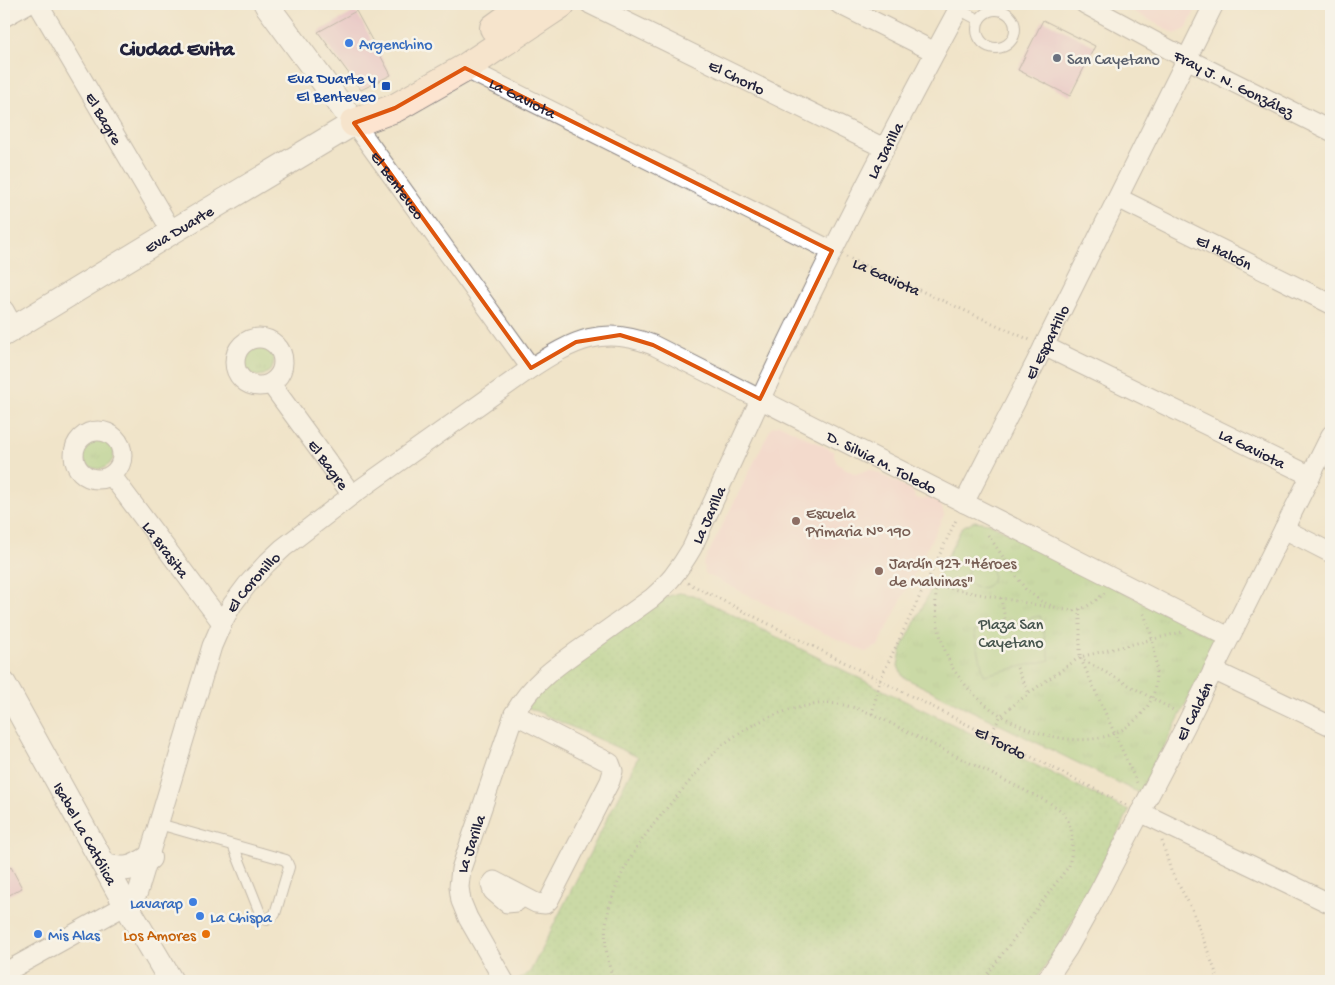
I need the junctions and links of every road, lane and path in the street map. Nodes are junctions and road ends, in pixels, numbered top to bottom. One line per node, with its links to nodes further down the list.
1 (27, 4): 11 (street)
2 (38, 4): 20 (street, El Bagre)
3 (266, 4): 16 (street, El Benteveo)
4 (527, 4): 16 (main road, Eva Duarte)
5 (561, 4): 15 (main road, Eva Duarte)
6 (590, 4): 18 (street, El Chorlo)
7 (839, 4): 13 (street)
8 (1085, 4): 14 (street, Fray J. N. González)
9 (1214, 4): 14 (street, El Espartillo)
10 (960, 6): 12 (lane); 13 (street, La Jarilla)
11 (4, 17)
12 (979, 20)
13 (935, 52): 18 (street, La Jarilla)
14 (1186, 59): 17 (street, Fray J. N. González); 19 (street, El Espartillo)
15 (466, 68): 16 (main road, Eva Duarte); 21 (street, La Gaviota)
16 (354, 123): 20 (street, Eva Duarte); 25 (street, El Benteveo)
17 (1331, 132)
18 (884, 148): 21 (street, La Jarilla)
19 (1118, 198): 22 (street, El Halcón); 24 (street, El Espartillo)
20 (172, 232): 23 (street, Eva Duarte)
21 (832, 251): 24 (path, La Gaviota); 27 (street, La Jarilla)
22 (1331, 304)
23 (7, 324)
24 (1044, 346): 30 (street, La Gaviota); 32 (street, El Espartillo)
25 (531, 368): 27 (street, D. Silvia M. Toledo); 31 (street, El Coronillo)
26 (270, 384): 31 (street, El Bagre)
27 (760, 399): 32 (street, D. Silvia M. Toledo); 36 (street, La Jarilla)
28 (1331, 436): 30 (street, El Caldén)
29 (112, 476): 44 (street, La Brasita)
30 (1311, 476): 33 (street, El Caldén)
31 (352, 495): 44 (street, El Coronillo)
32 (964, 503): 37 (street, D. Silvia M. Toledo); 38 (path)
33 (1284, 529): 35 (street); 47 (street, El Caldén)
34 (986, 533): 41 (path)
35 (1331, 552)
36 (674, 576): 52 (path, El Tordo); 57 (street, La Jarilla)
37 (1113, 578): 42 (path); 46 (street, D. Silvia M. Toledo)
38 (926, 584): 39 (path); 52 (path)
39 (936, 586): 40 (path); 59 (path)
40 (1001, 598): 41 (path); 45 (path)
41 (1059, 609): 42 (path)
42 (1080, 609): 49 (path)
43 (1143, 611): 48 (path)
44 (222, 623): 66 (street, El Coronillo)
45 (1006, 624)
46 (1206, 626): 47 (street, D. Silvia M. Toledo); 48 (path)
47 (1229, 637): 51 (street, El Caldén)
48 (1153, 639): 49 (path); 55 (path)
49 (1080, 657): 54 (path); 55 (path); 62 (path)
50 (1017, 668): 54 (path)
51 (1213, 670): 60 (street, El Caldén); 61 (street)
52 (880, 680): 58 (path); 63 (path, El Tordo)
53 (4, 684): 56 (street, Isabel La Católica)
54 (1028, 693): 59 (path)
55 (1153, 698): 60 (path); 62 (path)
56 (10, 710): 69 (street, Isabel La Católica)
57 (514, 714): 70 (street); 75 (street, La Jarilla)
58 (872, 714): 76 (path); 77 (path)
59 (1001, 716): 62 (path); 63 (path)
60 (1189, 718): 64 (street, El Caldén)
61 (1331, 726)
62 (1114, 733): 64 (path)
63 (990, 736): 64 (path, El Tordo)
64 (1143, 806): 65 (street); 78 (street, El Caldén)
65 (1160, 820): 71 (street); 79 (path)
66 (159, 824): 67 (lane); 68 (street, El Coronillo)
67 (233, 845): 67 (lane)
68 (149, 858): 69 (street); 72 (street, El Coronillo)
69 (105, 866): 72 (street, Isabel La Católica)
70 (522, 896)
71 (1331, 904)
72 (126, 905): 73 (street); 74 (street, Isabel La Católica)
73 (4, 973)
74 (171, 981)
75 (504, 981)
76 (614, 981)
77 (982, 981)
78 (1046, 981)
79 (1219, 981)

